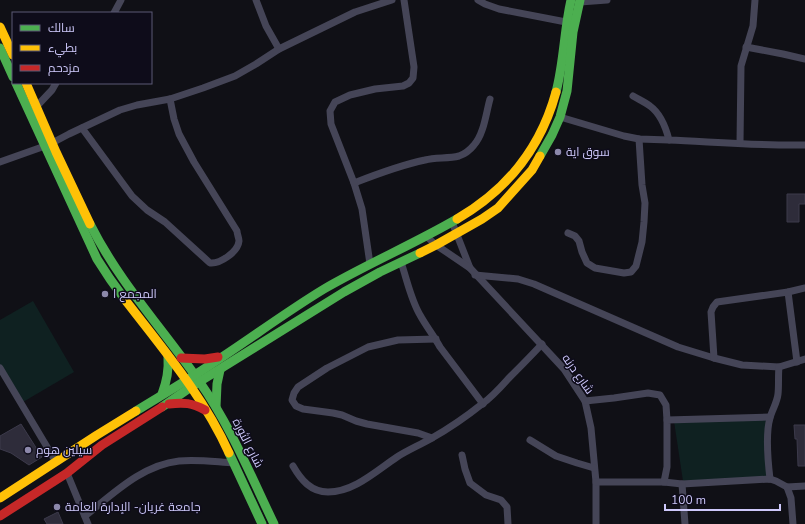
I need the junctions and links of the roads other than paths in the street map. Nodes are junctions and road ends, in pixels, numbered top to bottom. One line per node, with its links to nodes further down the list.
1 (121, 0): 9 (street)
2 (256, 0): 14 (street)
3 (392, 0): 14 (street)
4 (404, 0): 33 (street)
5 (478, 0): 10 (street)
6 (607, 0): 8 (street)
7 (755, 0): 12 (street)
8 (577, 1): 10 (main road); 25 (main road)
9 (115, 12)
10 (566, 22): 34 (main road)
11 (0, 27): 15 (main road)
12 (746, 47): 16 (street); 29 (street)
13 (0, 48): 17 (main road)
14 (279, 49): 22 (street)
15 (12, 54)
16 (805, 59)
17 (12, 75)
18 (17, 84): 30 (main road)
19 (26, 84): 24 (main road)
20 (55, 84): 24 (street)
21 (633, 96): 28 (street)
22 (170, 99): 26 (street); 26 (street)
23 (490, 99): 33 (street)
24 (36, 107): 30 (main road)
25 (560, 116): 27 (street); 35 (main road)
26 (82, 128): 30 (street)
27 (639, 139): 28 (street); 36 (street)
28 (669, 140): 29 (street)
29 (740, 143): 31 (street)
30 (48, 144): 32 (street); 39 (main road, شارع الثورة); 40 (main road, شارع الثورة)
31 (805, 145)
32 (0, 162)
33 (354, 183): 42 (street)
34 (452, 222): 35 (street, شارع درنه); 37 (main road)
35 (457, 233): 38 (main road); 43 (street, شارع درنه)
36 (568, 233)
37 (426, 236): 38 (street, شارع درنه); 42 (main road)
38 (436, 245): 41 (main road); 43 (street, شارع درنه)
39 (107, 255): 40 (main road); 51 (main road, شارع الثورة)
40 (97, 259): 49 (main road, شارع الثورة)
41 (401, 262): 47 (street); 57 (main road)
42 (370, 264): 50 (main road)
43 (470, 268): 44 (street, شارع درنه)
44 (475, 275): 48 (street, شارع درنه); 52 (street)
45 (805, 288): 46 (street)
46 (788, 292): 52 (street); 54 (street)
47 (436, 339): 63 (street); 68 (street)
48 (542, 344): 61 (street, شارع درنه); 63 (street)
49 (168, 356): 59 (main road, شارع الثورة); 60 (main road)
50 (223, 356): 51 (main road); 58 (main road)
51 (181, 358): 58 (main road, شارع الثورة)
52 (714, 358): 55 (street)
53 (805, 359): 54 (street)
54 (797, 362): 55 (street)
55 (779, 367): 66 (street)
56 (0, 368): 71 (street)
57 (220, 370): 58 (main road); 64 (main road)
58 (197, 379): 59 (main road); 64 (main road, شارع الثورة)
59 (189, 383): 60 (main road); 62 (main road); 65 (main road, شارع الثورة)
60 (162, 394): 71 (main road)
61 (585, 401): 67 (street); 74 (street, شارع درنه)
62 (166, 404): 65 (main road); 75 (main road)
63 (483, 404): 68 (street)
64 (216, 407): 87 (main road, شارع الثورة)
65 (205, 410): 72 (main road, شارع الثورة)
66 (770, 417): 67 (street); 76 (street)
67 (667, 420): 78 (street)
68 (432, 438): 73 (street)
69 (530, 440): 74 (street)
70 (462, 454): 88 (street)
71 (56, 462): 82 (main road)
72 (234, 463): 84 (street); 86 (main road, شارع الثورة)
73 (293, 466)
74 (594, 468): 77 (street, شارع درنه)
75 (67, 472): 83 (main road); 84 (street)
76 (770, 479): 79 (street); 81 (street)
77 (596, 482): 78 (street); 90 (street, شارع درنه)
78 (664, 482): 79 (street)
79 (682, 484): 91 (street)
80 (805, 486): 81 (street)
81 (787, 488): 92 (street)
82 (0, 498)
83 (0, 516)
84 (85, 516): 85 (street)
85 (88, 524)
86 (262, 524)
87 (274, 524)
88 (508, 524)
89 (592, 524): 90 (street)
90 (596, 524)
91 (685, 524)
92 (793, 524)

